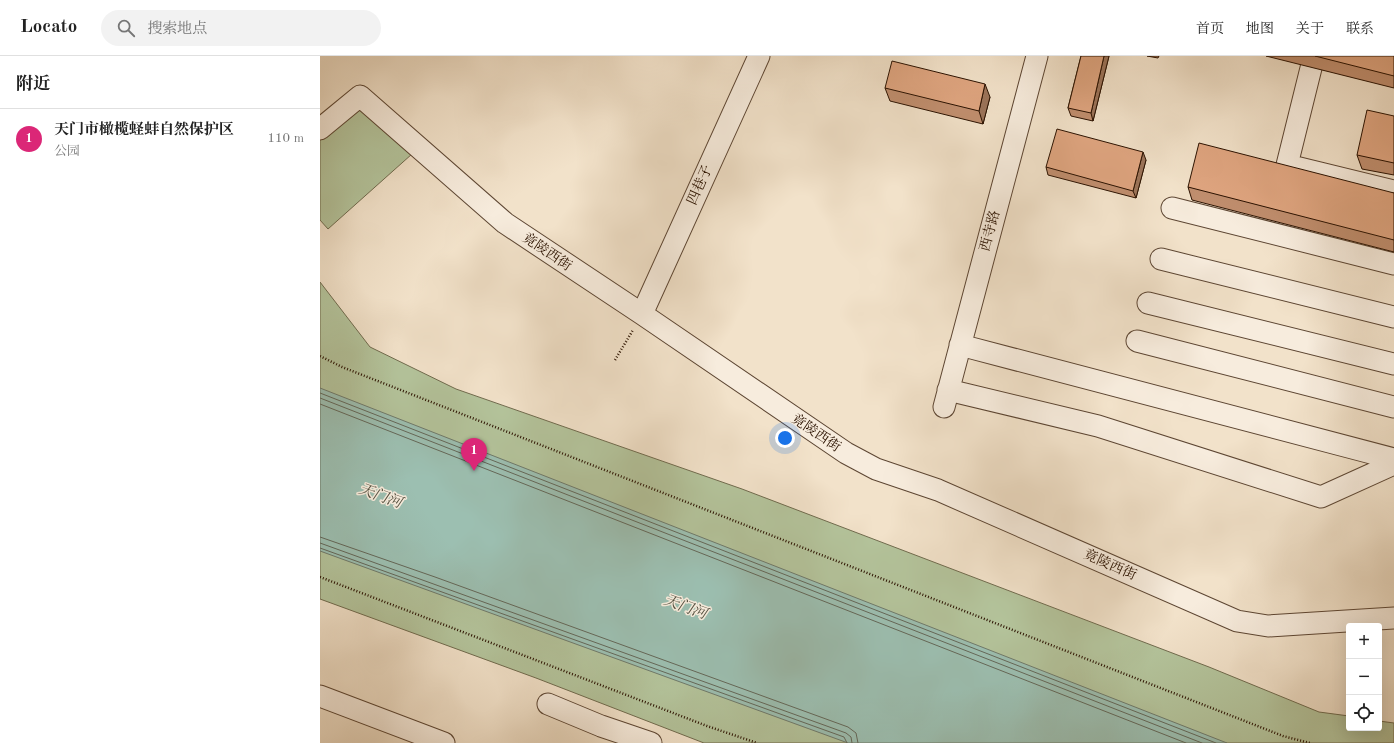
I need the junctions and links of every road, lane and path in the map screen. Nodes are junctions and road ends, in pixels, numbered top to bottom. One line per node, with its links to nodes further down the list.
1 (759, 56): 10 (street, 四巷子)
2 (1037, 56): 13 (street, 西寺路)
3 (1314, 56): 5 (street)
4 (320, 129): 10 (street, 竟陵西街)
5 (1394, 191)
6 (1172, 208): 8 (street)
7 (1162, 259): 11 (street)
8 (1394, 264)
9 (1148, 303): 16 (street)
10 (642, 314): 15 (path); 21 (street, 竟陵西街)
11 (1394, 317)
12 (1137, 341): 17 (street)
13 (960, 345): 18 (street); 19 (street, 西寺路)
14 (320, 356): 27 (path)
15 (615, 360)
16 (1394, 364)
17 (1394, 407)
18 (1394, 459)
19 (1394, 464)
20 (320, 577): 26 (path)
21 (1394, 618)
22 (320, 696): 24 (street)
23 (548, 704): 25 (street)
24 (444, 743)
25 (651, 743)
26 (757, 743)
27 (1310, 743)

